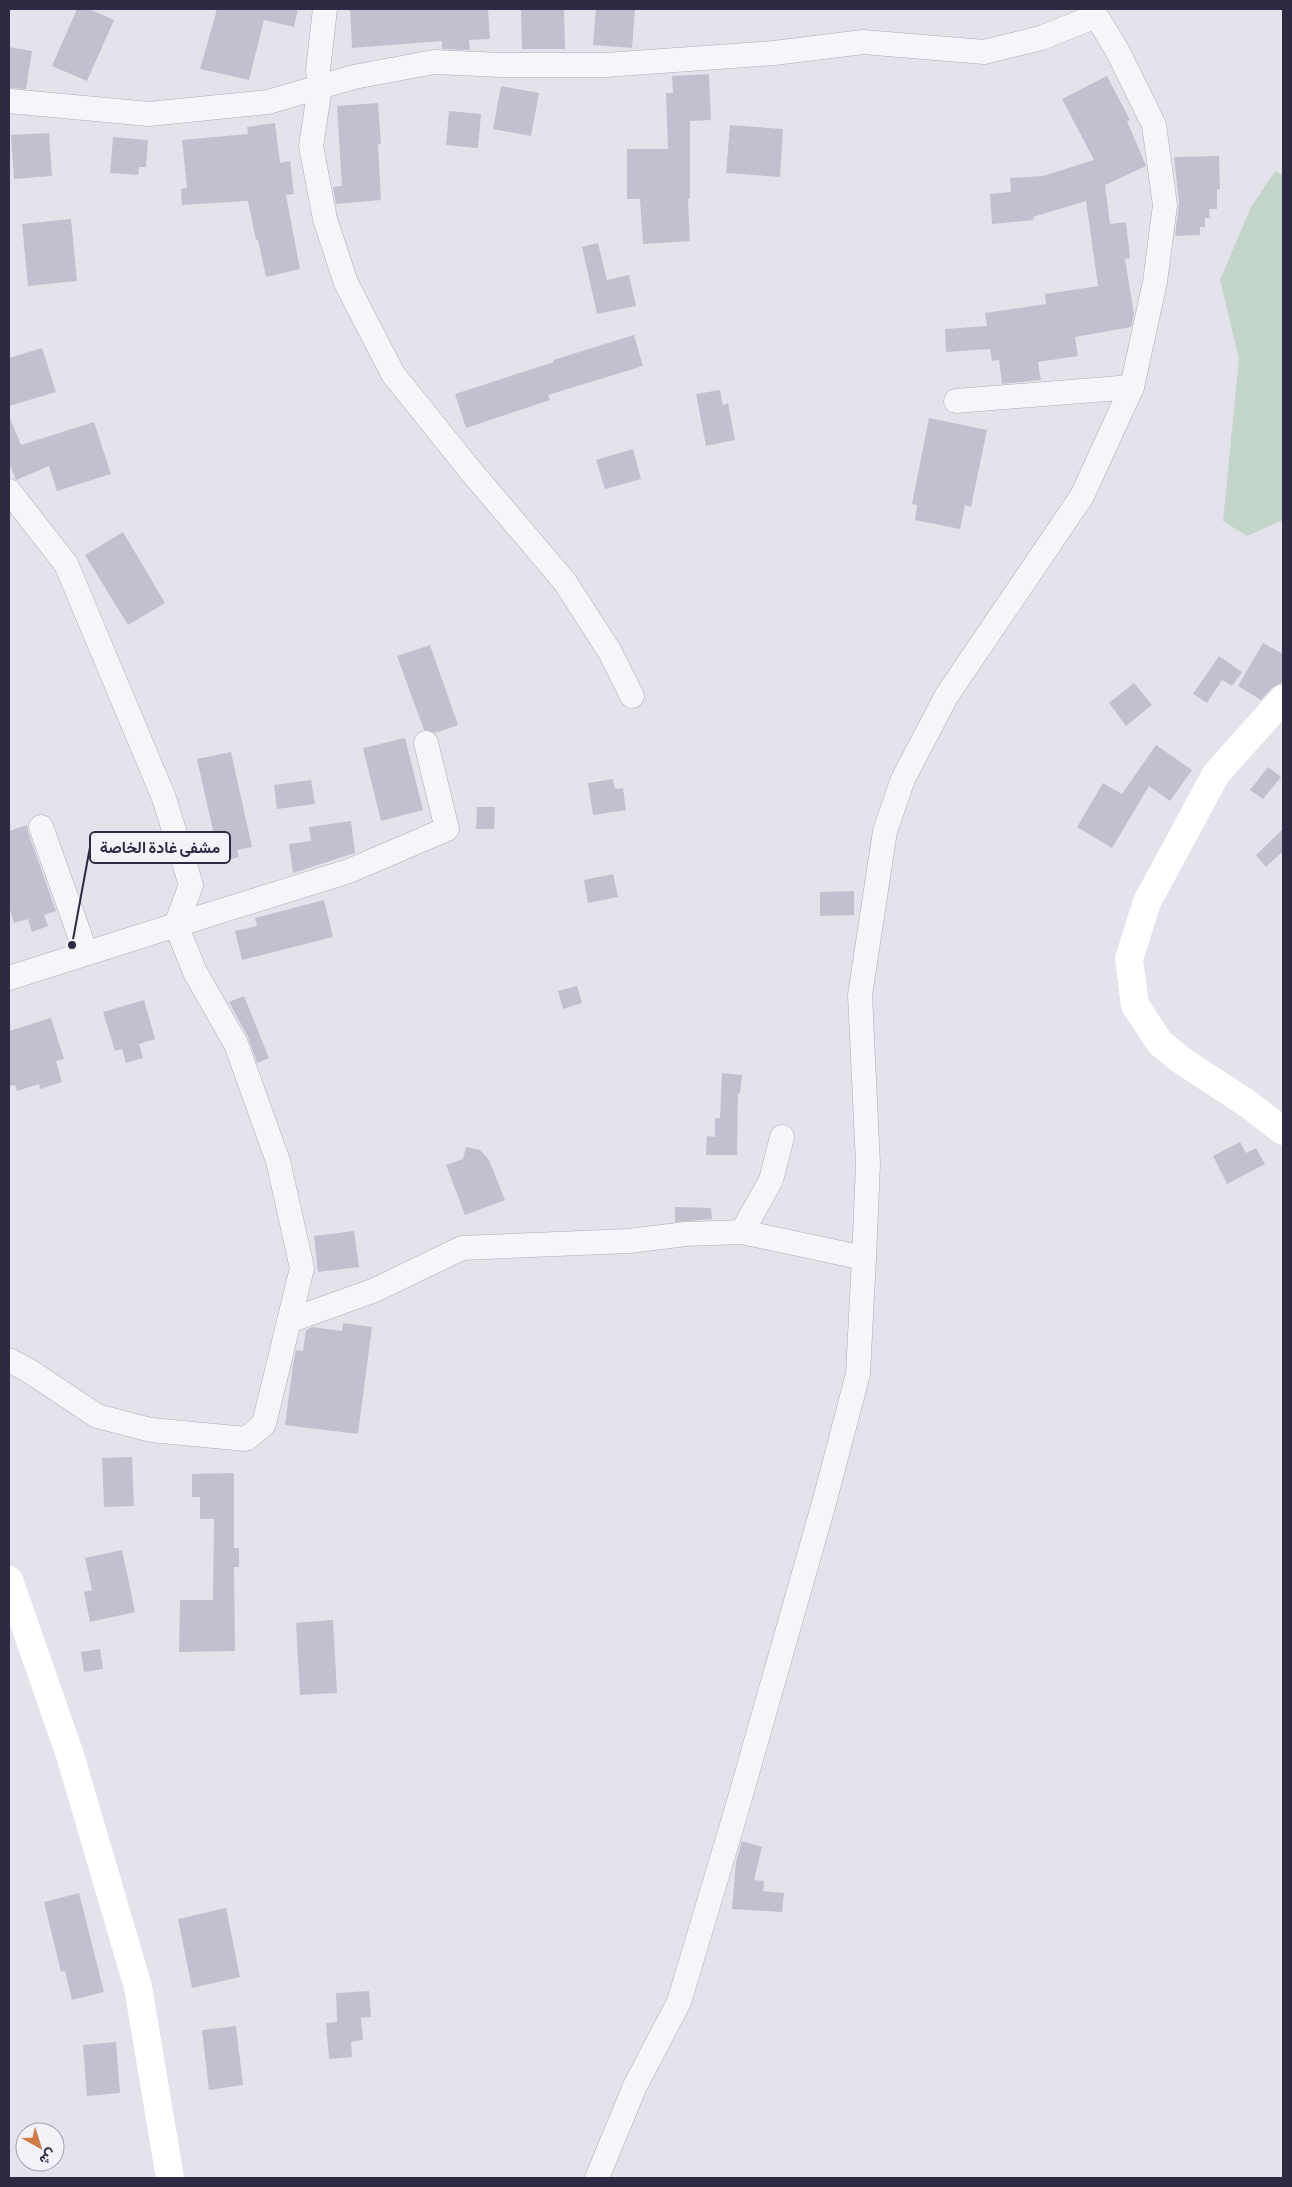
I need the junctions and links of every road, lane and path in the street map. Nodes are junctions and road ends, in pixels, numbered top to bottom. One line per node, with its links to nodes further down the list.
1 (325, 9): 3 (street)
2 (1094, 12): 3 (street); 5 (street)
3 (320, 87): 4 (street); 8 (street)
4 (9, 101)
5 (1132, 387): 6 (street); 18 (street)
6 (956, 401)
7 (9, 491): 12 (street)
8 (632, 696)
9 (1283, 699): 15 (main road)
10 (426, 743): 12 (street)
11 (41, 827): 13 (street)
12 (176, 925): 13 (street); 19 (street)
13 (86, 953): 14 (street)
14 (9, 978)
15 (1283, 1131)
16 (782, 1137): 17 (street)
17 (742, 1232): 18 (street); 19 (street)
18 (864, 1258): 23 (street)
19 (289, 1321): 20 (street)
20 (9, 1360)
21 (9, 1580): 22 (main road)
22 (170, 2178)
23 (597, 2178)

